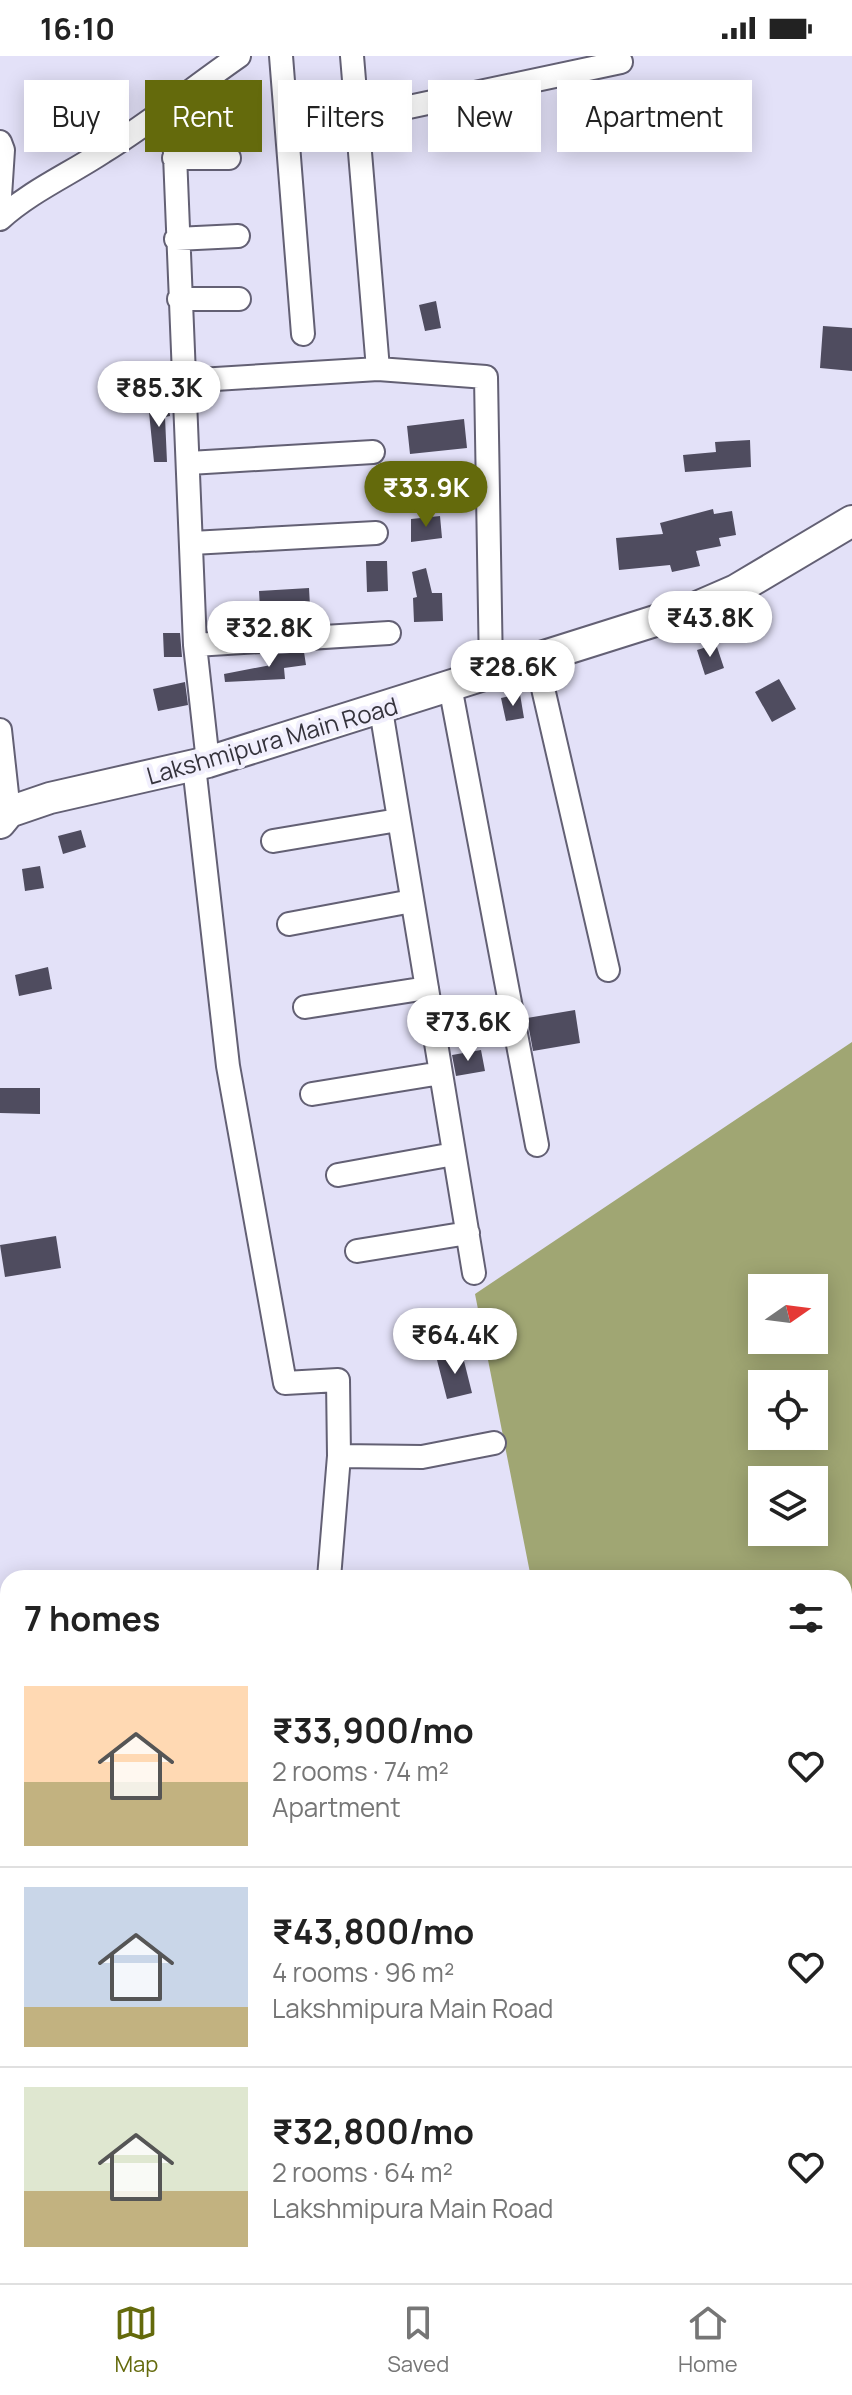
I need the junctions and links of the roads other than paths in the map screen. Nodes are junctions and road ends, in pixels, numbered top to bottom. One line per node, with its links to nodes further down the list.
1 (281, 56): 20 (street)
2 (352, 56): 6 (street)
3 (233, 58): 5 (street)
4 (621, 62): 7 (street)
5 (206, 80)
6 (354, 80)
7 (412, 106)
8 (145, 125): 15 (street)
9 (0, 142): 14 (street)
10 (174, 152): 12 (street)
11 (360, 152): 21 (street)
12 (174, 158): 13 (street); 17 (street)
13 (229, 158)
14 (0, 196)
15 (0, 219)
16 (238, 236): 17 (street)
17 (176, 239): 18 (street)
18 (179, 299): 19 (street); 22 (street)
19 (239, 299)
20 (303, 334)
21 (378, 369): 22 (street); 31 (street)
22 (183, 381): 24 (street)
23 (373, 452): 24 (street)
24 (189, 463): 27 (street)
25 (852, 521): 30 (main road, Lakshmipura Main Road)
26 (376, 533): 27 (street)
27 (192, 543): 29 (street)
28 (389, 633): 29 (street)
29 (195, 645): 35 (street)
30 (536, 658): 31 (main road, Lakshmipura Main Road); 41 (street)
31 (491, 670): 32 (main road, Lakshmipura Main Road)
32 (450, 686): 33 (main road, Lakshmipura Main Road); 46 (street)
33 (381, 710): 35 (main road, Lakshmipura Main Road); 37 (street)
34 (0, 730): 36 (street)
35 (201, 764): 36 (main road, Lakshmipura Main Road); 53 (street)
36 (5, 817)
37 (398, 820): 38 (street); 39 (street)
38 (273, 841)
39 (412, 901): 40 (street); 42 (street)
40 (289, 924)
41 (608, 970)
42 (427, 988): 43 (street); 44 (street)
43 (305, 1007)
44 (441, 1073): 45 (street); 47 (street)
45 (312, 1094)
46 (537, 1145)
47 (454, 1154): 48 (street); 49 (street)
48 (338, 1175)
49 (468, 1233): 50 (street); 51 (street)
50 (357, 1251)
51 (474, 1273)
52 (494, 1443): 53 (street)
53 (339, 1456): 54 (street)
54 (330, 1570)

